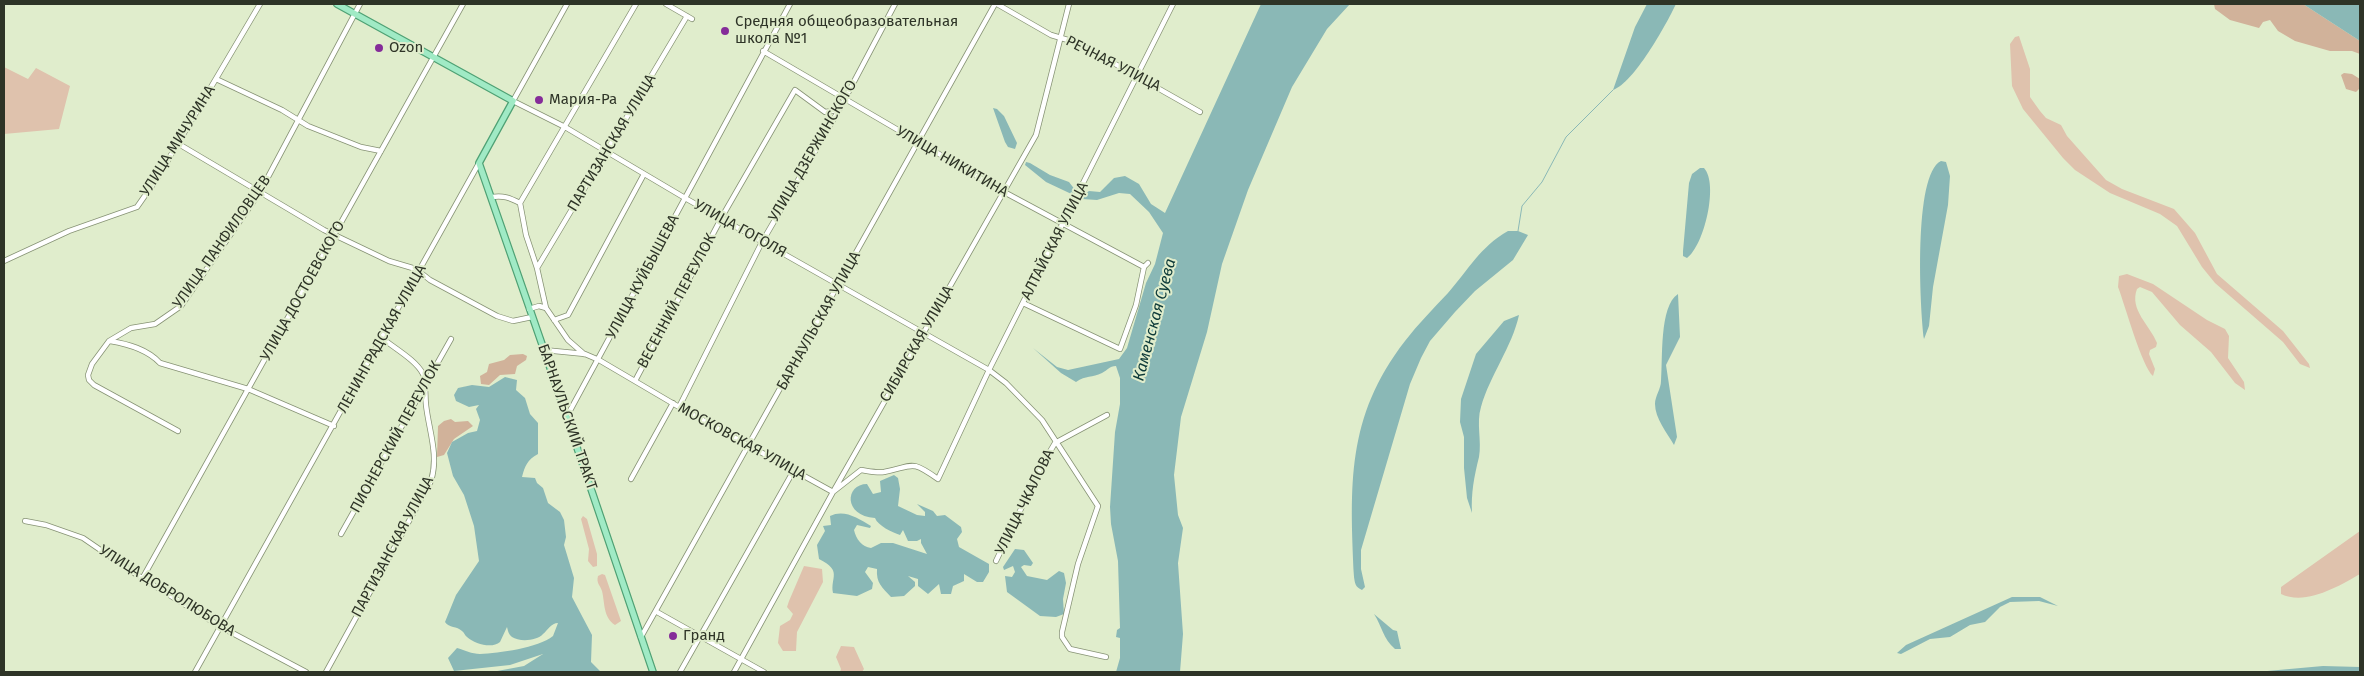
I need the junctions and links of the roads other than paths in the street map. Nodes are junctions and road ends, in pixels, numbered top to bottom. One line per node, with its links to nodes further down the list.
1 (260, 4): 18 (street, УЛИЦА МИЧУРИНА)
2 (337, 4): 13 (main road, УЛИЦА ГОГОЛЯ)
3 (360, 4): 13 (street, УЛИЦА ПАНФИЛОВЦЕВ)
4 (463, 4): 16 (street, УЛИЦА ДОСТОЕВСКОГО)
5 (567, 4): 20 (street, ЛЕНИНГРАДСКАЯ УЛИЦА)
6 (636, 4): 24 (street)
7 (666, 4): 28 (street, ПАРТИЗАНСКАЯ УЛИЦА)
8 (790, 4): 15 (street, УЛИЦА КУЙБЫШЕВА)
9 (895, 4): 19 (street, УЛИЦА ДЗЕРЖИНСКОГО)
10 (996, 4): 14 (street, РЕЧНАЯ УЛИЦА); 25 (street, БАРНАУЛЬСКАЯ УЛИЦА)
11 (1069, 4): 14 (street, СИБИРСКАЯ УЛИЦА)
12 (1173, 4): 17 (street, АЛТАЙСКАЯ УЛИЦА)
13 (355, 13): 16 (main road, УЛИЦА ГОГОЛЯ); 23 (street, УЛИЦА ПАНФИЛОВЦЕВ)
14 (1061, 36): 17 (street, РЕЧНАЯ УЛИЦА); 32 (street, СИБИРСКАЯ УЛИЦА)
15 (764, 51): 19 (street, УЛИЦА НИКИТИНА); 34 (street, УЛИЦА КУЙБЫШЕВА)
16 (434, 56): 20 (main road, УЛИЦА ГОГОЛЯ); 27 (street, УЛИЦА ДОСТОЕВСКОГО)
17 (1138, 74): 22 (street, РЕЧНАЯ УЛИЦА); 37 (street, АЛТАЙСКАЯ УЛИЦА)
18 (216, 79): 23 (street); 26 (street, УЛИЦА МИЧУРИНА)
19 (844, 99): 21 (street, УЛИЦА ДЗЕРЖИНСКОГО); 25 (street, УЛИЦА НИКИТИНА)
20 (513, 101): 24 (street, УЛИЦА ГОГОЛЯ); 29 (main road, ЛЕНИНГРАДСКАЯ УЛИЦА)
21 (839, 110): 36 (street, ВЕСЕННИЙ ПЕРЕУЛОК); 39 (street, УЛИЦА ДЗЕРЖИНСКОГО)
22 (1200, 112)
23 (298, 120): 27 (street); 31 (street, УЛИЦА ПАНФИЛОВЦЕВ)
24 (565, 127): 28 (street, УЛИЦА ГОГОЛЯ); 35 (street)
25 (918, 142): 32 (street, УЛИЦА НИКИТИНА); 43 (street, БАРНАУЛЬСКАЯ УЛИЦА)
26 (176, 143): 31 (street); 40 (street, УЛИЦА МИЧУРИНА)
27 (381, 151): 38 (street, УЛИЦА ДОСТОЕВСКОГО)
28 (608, 152): 30 (street, УЛИЦА ГОГОЛЯ); 41 (street, ПАРТИЗАНСКАЯ УЛИЦА)
29 (479, 164): 33 (main road, БАРНАУЛЬСКИЙ ТРАКТ); 42 (street, ЛЕНИНГРАДСКАЯ УЛИЦА)
30 (644, 174): 34 (street, УЛИЦА ГОГОЛЯ); 48 (street)
31 (260, 192): 38 (street); 52 (street, УЛИЦА ПАНФИЛОВЦЕВ)
32 (1004, 192): 37 (street, УЛИЦА НИКИТИНА); 49 (street, СИБИРСКАЯ УЛИЦА)
33 (492, 197): 35 (street); 46 (main road, БАРНАУЛЬСКИЙ ТРАКТ)
34 (685, 198): 36 (street, УЛИЦА ГОГОЛЯ); 55 (street, УЛИЦА КУЙБЫШЕВА)
35 (520, 203): 41 (street)
36 (721, 219): 39 (street, УЛИЦА ГОГОЛЯ); 57 (street, ВЕСЕННИЙ ПЕРЕУЛОК)
37 (1063, 224): 44 (street, АЛТАЙСКАЯ УЛИЦА); 44 (street, УЛИЦА НИКИТИНА)
38 (334, 235): 42 (street); 59 (street, УЛИЦА ДОСТОЕВСКОГО)
39 (762, 242): 43 (street, УЛИЦА ГОГОЛЯ); 61 (street, УЛИЦА ДЗЕРЖИНСКОГО)
40 (5, 261)
41 (537, 268): 45 (street)
42 (420, 272): 47 (street); 50 (street, ЛЕНИНГРАДСКАЯ УЛИЦА)
43 (839, 285): 49 (street, УЛИЦА ГОГОЛЯ); 67 (street, БАРНАУЛЬСКАЯ УЛИЦА)
44 (1024, 303): 56 (street, АЛТАЙСКАЯ УЛИЦА)
45 (546, 308): 46 (street); 48 (street)
46 (529, 309): 47 (main road, БАРНАУЛЬСКИЙ ТРАКТ)
47 (532, 317): 53 (main road, БАРНАУЛЬСКИЙ ТРАКТ)
48 (554, 320): 54 (street)
49 (924, 333): 56 (street, УЛИЦА ГОГОЛЯ); 70 (street, СИБИРСКАЯ УЛИЦА)
50 (382, 338): 58 (street, ПАРТИЗАНСКАЯ УЛИЦА); 64 (street, ЛЕНИНГРАДСКАЯ УЛИЦА)
51 (450, 339): 58 (street, ПИОНЕРСКИЙ ПЕРЕУЛОК)
52 (109, 340): 59 (street); 65 (street, УЛИЦА ПАНФИЛОВЦЕВ)
53 (544, 350): 54 (street, МОСКОВСКАЯ УЛИЦА); 63 (main road, БАРНАУЛЬСКИЙ ТРАКТ)
54 (585, 354): 55 (street, МОСКОВСКАЯ УЛИЦА)
55 (599, 360): 57 (street, МОСКОВСКАЯ УЛИЦА); 63 (street, УЛИЦА КУЙБЫШЕВА)
56 (989, 370): 66 (street, УЛИЦА ГОГОЛЯ); 70 (street, АЛТАЙСКАЯ УЛИЦА)
57 (634, 380): 60 (street, МОСКОВСКАЯ УЛИЦА)
58 (424, 386): 72 (street, ПИОНЕРСКИЙ ПЕРЕУЛОК); 83 (street, ПАРТИЗАНСКАЯ УЛИЦА)
59 (248, 389): 64 (street); 74 (street, УЛИЦА ДОСТОЕВСКОГО)
60 (673, 403): 61 (street, МОСКОВСКАЯ УЛИЦА); 69 (street)
61 (679, 407): 67 (street, МОСКОВСКАЯ УЛИЦА)
62 (1107, 415): 66 (street, УЛИЦА ЧКАЛОВА)
63 (566, 418): 77 (main road, БАРНАУЛЬСКИЙ ТРАКТ)
64 (334, 426): 76 (street, ЛЕНИНГРАДСКАЯ УЛИЦА)
65 (178, 431)
66 (1055, 443): 73 (street, УЛИЦА ЧКАЛОВА); 79 (street, УЛИЦА ГОГОЛЯ)
67 (749, 446): 68 (street, МОСКОВСКАЯ УЛИЦА); 75 (street, БАРНАУЛЬСКАЯ УЛИЦА)
68 (794, 470): 70 (street, МОСКОВСКАЯ УЛИЦА); 78 (street)
69 (631, 479)
70 (833, 492): 80 (street, СИБИРСКАЯ УЛИЦА)
71 (25, 521): 74 (street, УЛИЦА ДОБРОЛЮБОВА)
72 (341, 534)
73 (996, 561)
74 (142, 579): 76 (street, УЛИЦА ДОБРОЛЮБОВА)
75 (657, 612): 77 (street, БАРНАУЛЬСКАЯ УЛИЦА); 78 (street)
76 (221, 627): 81 (street, ЛЕНИНГРАДСКАЯ УЛИЦА); 82 (street, УЛИЦА ДОБРОЛЮБОВА)
77 (641, 637): 84 (main road, БАРНАУЛЬСКИЙ ТРАКТ)
78 (700, 637): 80 (street); 85 (street)
79 (1106, 658)
80 (741, 660): 86 (street, СИБИРСКАЯ УЛИЦА); 87 (street)
81 (195, 672)
82 (306, 672)
83 (326, 672)
84 (652, 672)
85 (680, 672)
86 (734, 672)
87 (764, 672)

